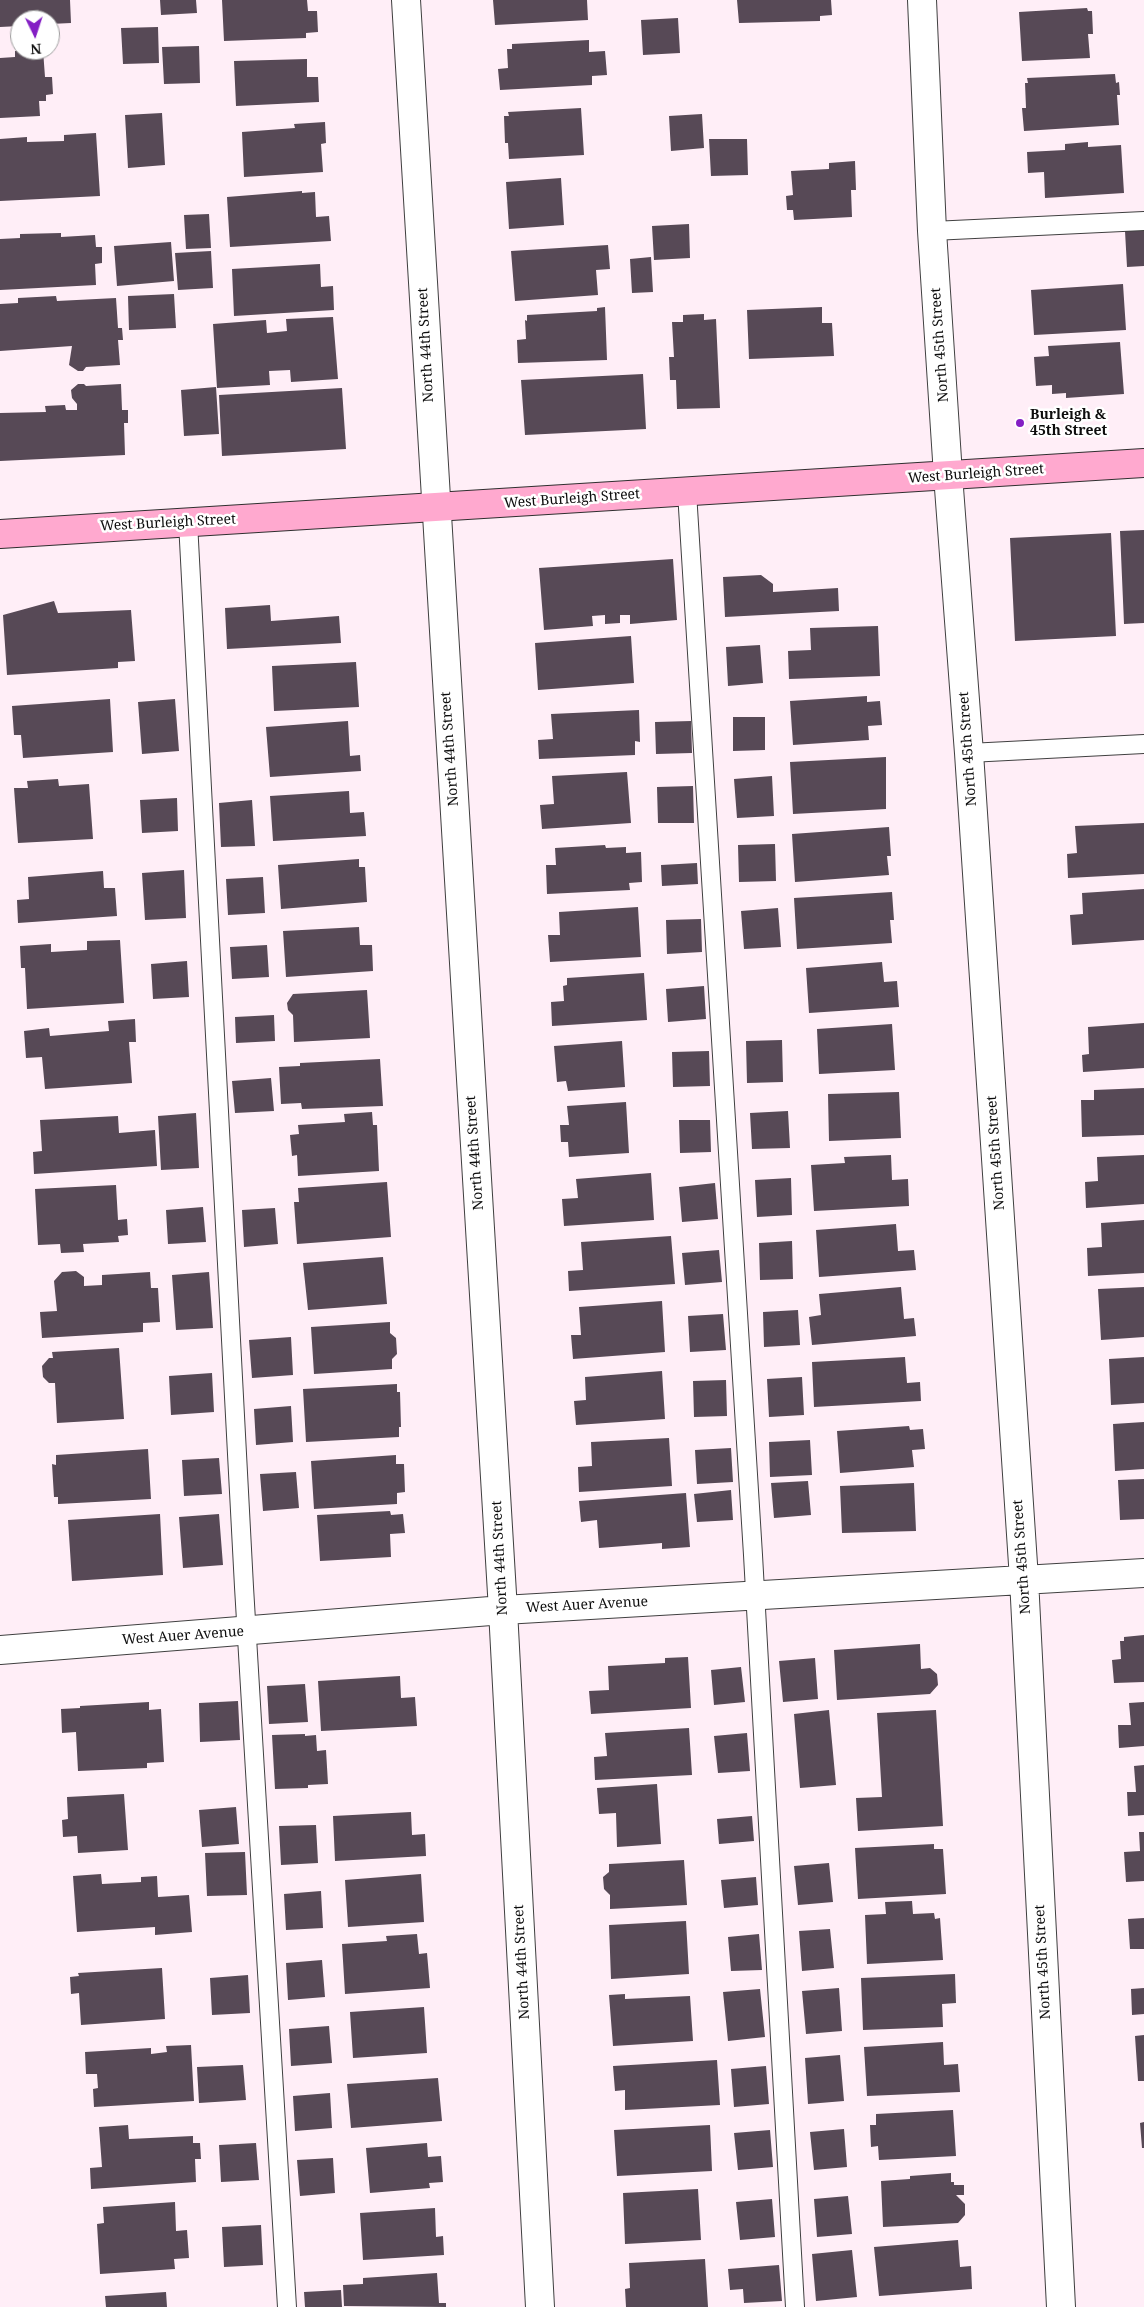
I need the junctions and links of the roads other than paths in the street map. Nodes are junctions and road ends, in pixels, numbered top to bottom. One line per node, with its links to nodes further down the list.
1 (406, 0): 8 (street, North 44th Street)
2 (922, 0): 4 (street, North 45th Street)
3 (1144, 221): 4 (lane)
4 (932, 231): 6 (street, North 45th Street)
5 (1144, 463): 6 (main road, West Burleigh Street)
6 (948, 475): 7 (main road, West Burleigh Street); 12 (street, North 45th Street)
7 (687, 492): 8 (main road, West Burleigh Street); 15 (lane)
8 (435, 507): 9 (main road, West Burleigh Street); 16 (street, North 44th Street)
9 (188, 522): 10 (main road, West Burleigh Street); 17 (lane)
10 (0, 534)
11 (1144, 744): 12 (lane)
12 (969, 753): 14 (street, North 45th Street)
13 (1144, 1572): 14 (street, West Auer Avenue)
14 (1024, 1579): 15 (street, West Auer Avenue); 22 (street, North 45th Street)
15 (756, 1595): 16 (street, West Auer Avenue); 21 (lane)
16 (504, 1610): 17 (street, West Auer Avenue); 20 (street, North 44th Street)
17 (246, 1631): 18 (street, West Auer Avenue); 19 (lane)
18 (0, 1650)
19 (287, 2307)
20 (540, 2307)
21 (795, 2307)
22 (1061, 2307)

